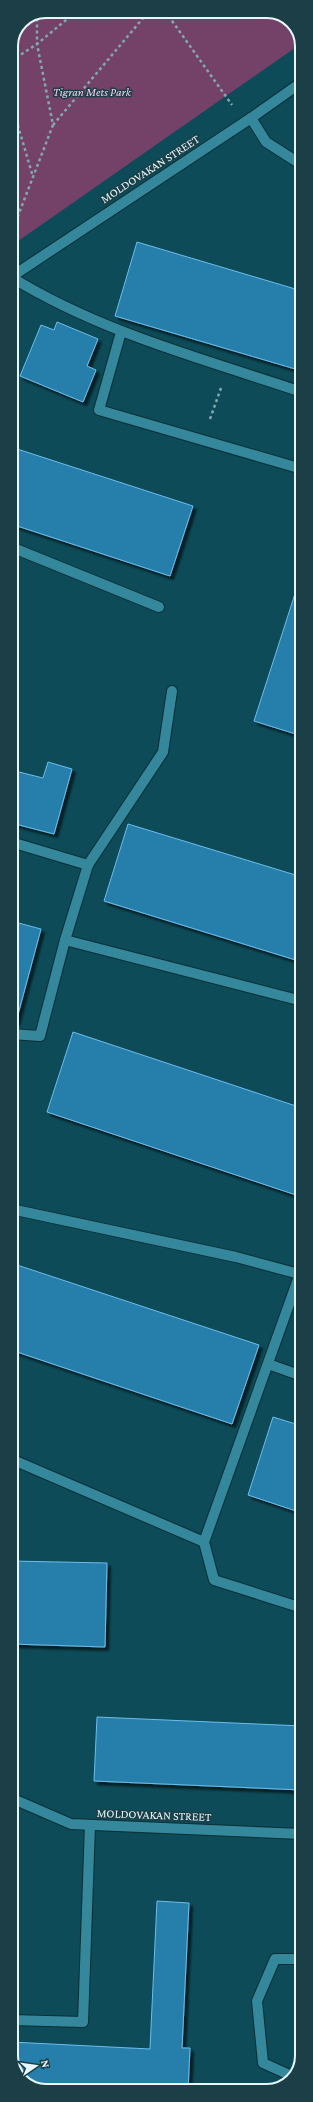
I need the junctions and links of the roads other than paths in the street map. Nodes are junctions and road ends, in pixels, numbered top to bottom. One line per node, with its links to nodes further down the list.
1 (295, 87): 2 (street, MOLDOVAKAN STREET)
2 (251, 118): 3 (street); 4 (street, MOLDOVAKAN STREET)
3 (295, 161)
4 (18, 272)
5 (18, 281): 6 (street)
6 (121, 332): 7 (street); 8 (street)
7 (295, 390)
8 (295, 468)
9 (18, 550): 10 (street)
10 (159, 607)
11 (172, 691): 13 (street)
12 (18, 844): 13 (street)
13 (88, 865): 14 (street)
14 (65, 940): 15 (street); 16 (street)
15 (295, 999)
16 (18, 1034)
17 (18, 1210): 18 (street)
18 (295, 1270)
19 (295, 1288): 20 (street)
20 (268, 1364): 21 (street); 23 (street)
21 (295, 1374)
22 (18, 1462): 23 (street)
23 (204, 1542): 24 (street)
24 (295, 1606)
25 (18, 1801): 26 (street, MOLDOVAKAN STREET)
26 (90, 1825): 27 (street, MOLDOVAKAN STREET); 29 (street)
27 (295, 1834)
28 (295, 1959): 30 (street)
29 (18, 2020)
30 (288, 2074)

